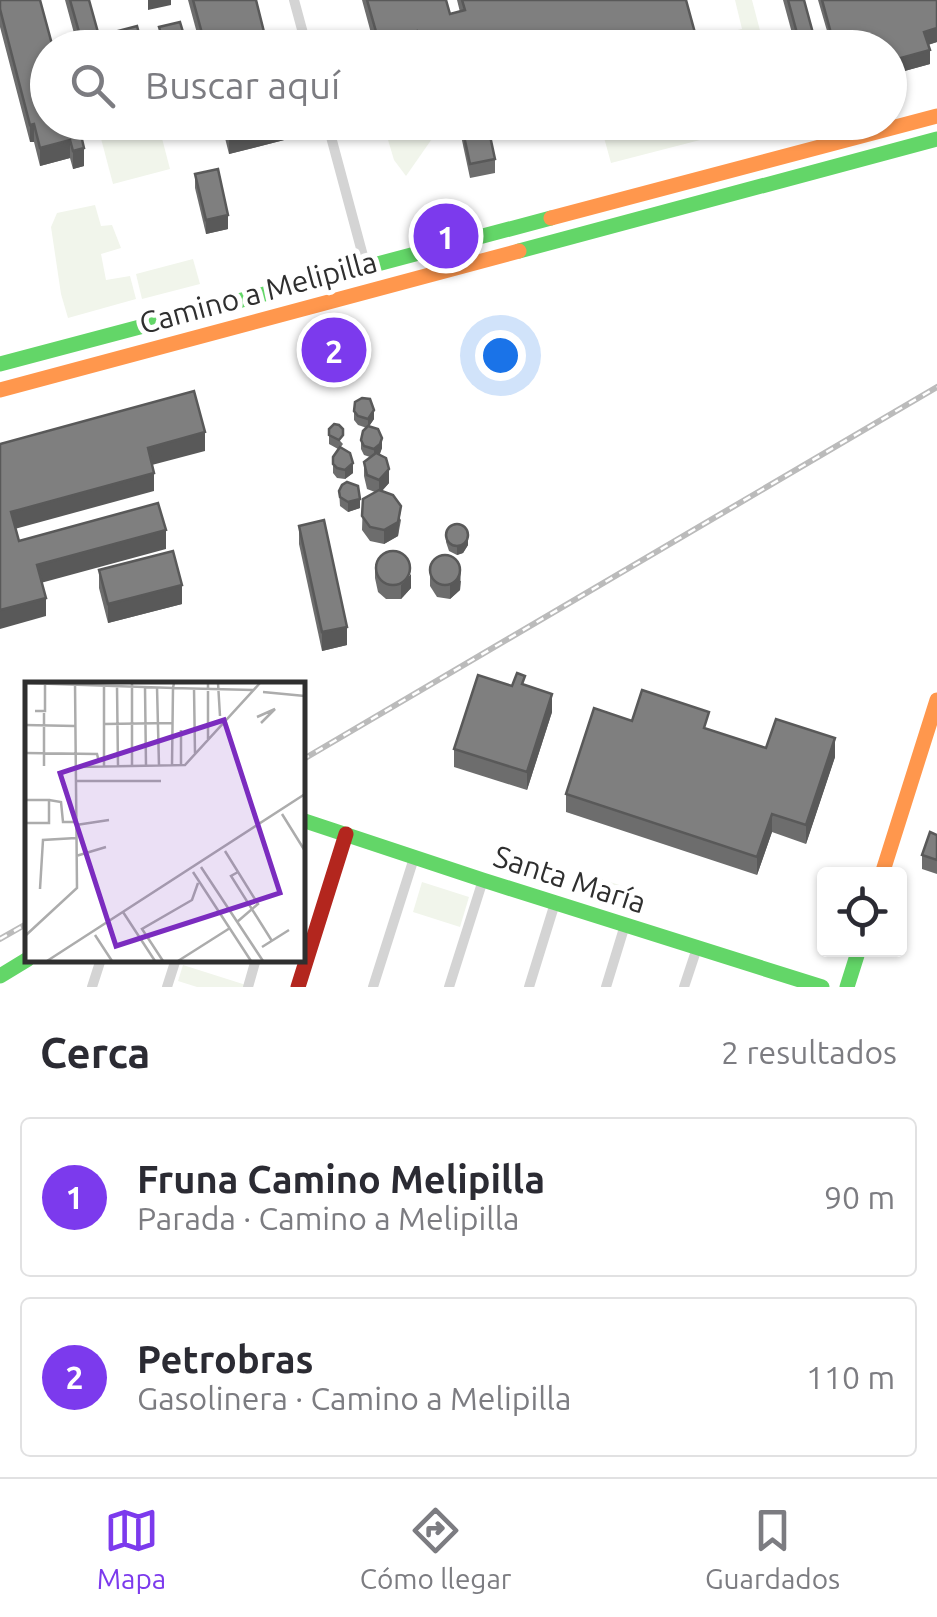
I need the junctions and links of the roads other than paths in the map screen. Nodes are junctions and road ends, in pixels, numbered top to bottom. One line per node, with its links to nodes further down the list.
1 (294, 0): 2 (street)
2 (302, 30)
3 (937, 116): 4 (main road, Camino a Melipilla)
4 (907, 124)
5 (937, 139): 11 (main road, Camino a Melipilla)
6 (332, 140): 8 (street)
7 (846, 140): 8 (main road, Camino a Melipilla)
8 (366, 266): 9 (main road, Camino a Melipilla)
9 (55, 349): 10 (main road, Camino a Melipilla); 11 (main road)
10 (0, 364)
11 (61, 374): 12 (main road, Camino a Melipilla)
12 (0, 390)
13 (937, 700): 17 (main road)
14 (305, 821): 15 (main road, Santa María)
15 (346, 834): 16 (main road, Santa María); 29 (main road)
16 (414, 858): 18 (main road, Santa María); 30 (street)
17 (884, 867)
18 (483, 880): 19 (main road, Santa María); 31 (street)
19 (555, 903): 20 (main road, Santa María); 32 (street)
20 (625, 925): 21 (main road, Santa María); 33 (street)
21 (697, 948): 34 (street); 35 (main road, Santa María)
22 (857, 957): 36 (main road)
23 (25, 962): 26 (main road)
24 (100, 962): 27 (street)
25 (255, 962): 28 (street)
26 (0, 976)
27 (92, 987)
28 (248, 987)
29 (298, 987)
30 (373, 987)
31 (449, 987)
32 (529, 987)
33 (606, 987)
34 (684, 987)
35 (822, 987)
36 (847, 987)

